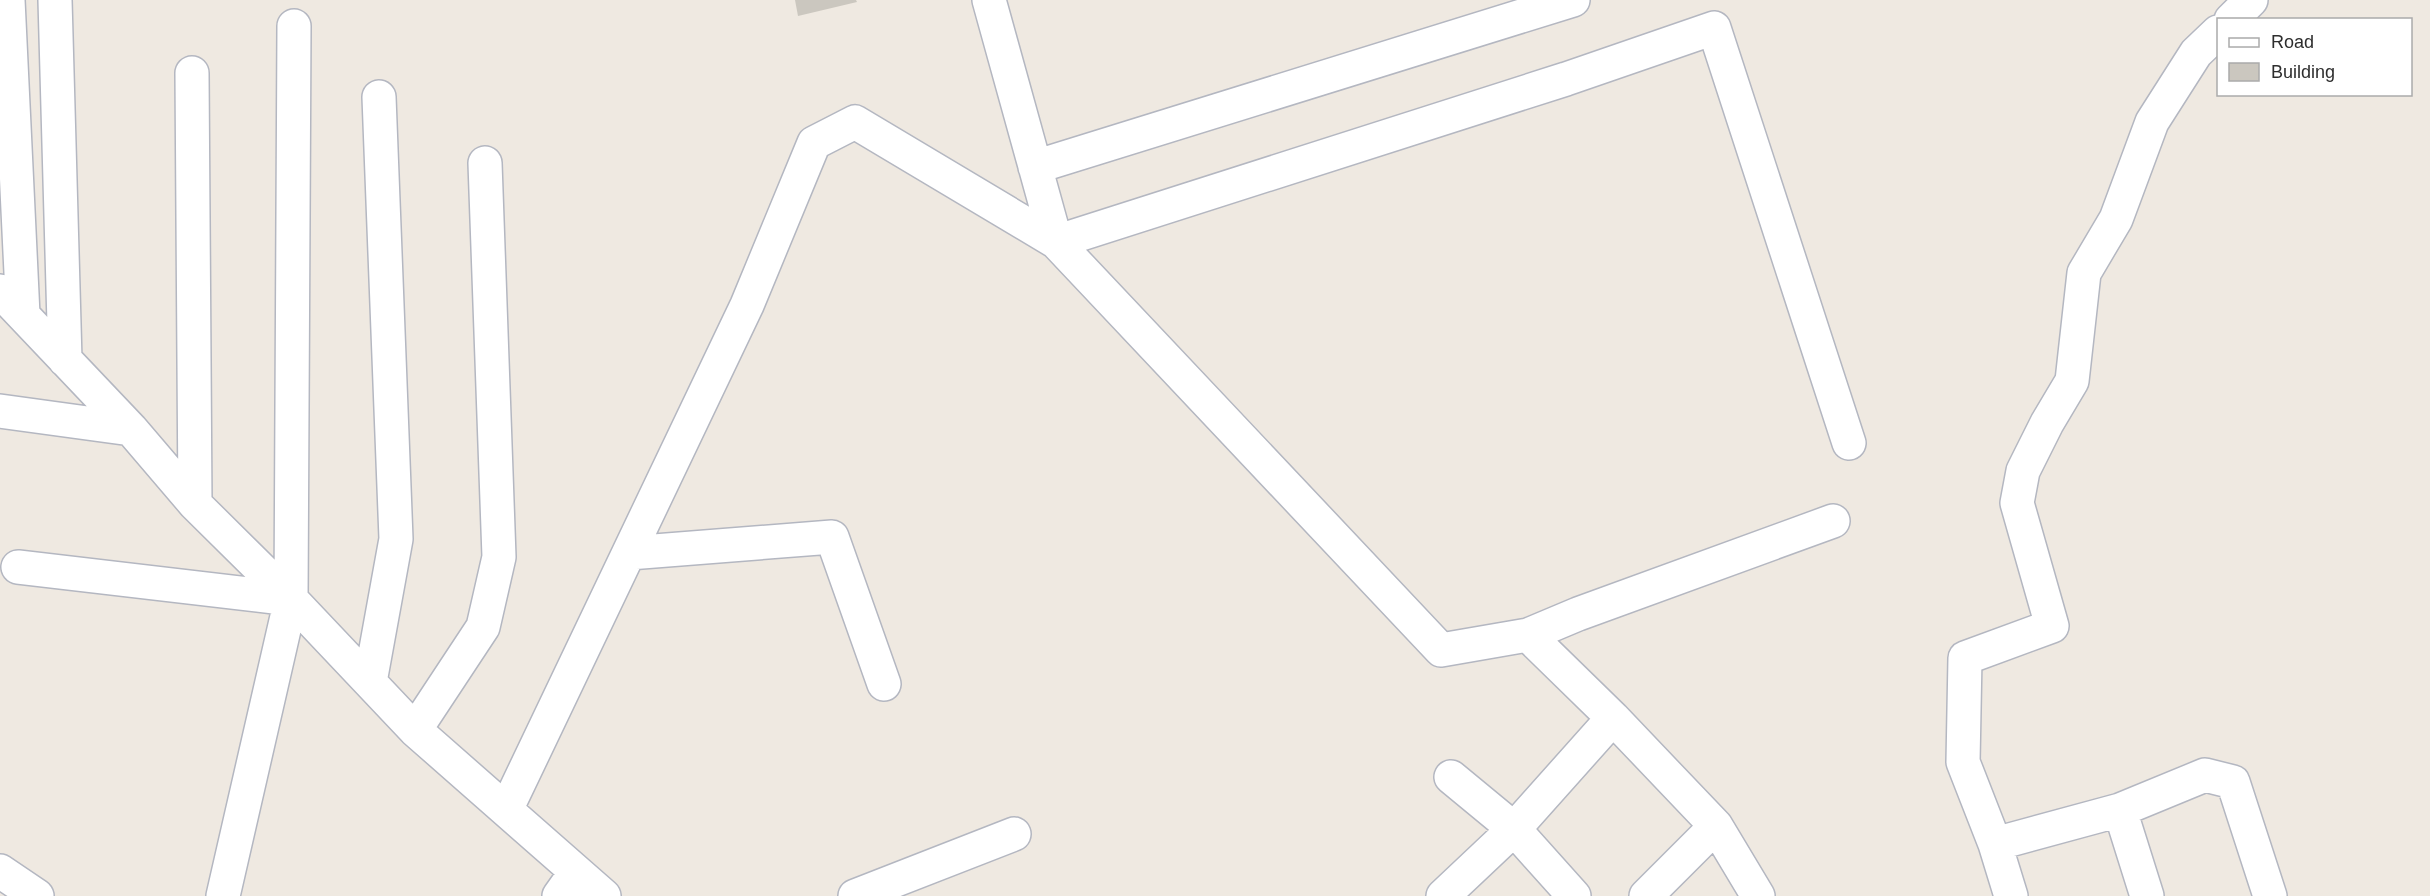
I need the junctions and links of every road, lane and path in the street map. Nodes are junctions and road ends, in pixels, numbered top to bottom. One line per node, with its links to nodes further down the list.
1 (8, 0): 15 (street)
2 (55, 0): 16 (street)
3 (989, 0): 12 (street)
4 (1573, 0): 12 (street)
5 (2252, 0): 6 (street)
6 (2233, 18)
7 (294, 26): 24 (street)
8 (2217, 33): 36 (street)
9 (192, 73): 20 (street)
10 (380, 97): 26 (street)
11 (485, 163): 29 (street)
12 (1035, 167): 13 (street)
13 (1056, 242): 19 (street); 22 (street); 25 (street)
14 (0, 291): 15 (street)
15 (23, 315): 16 (street)
16 (65, 360): 18 (street)
17 (0, 411): 18 (street)
18 (131, 429): 20 (street)
19 (1850, 443)
20 (195, 504): 24 (street)
21 (1833, 521): 25 (street)
22 (629, 553): 27 (street); 31 (street)
23 (18, 567): 24 (street)
24 (291, 599): 26 (street); 40 (street)
25 (1528, 635): 28 (street)
26 (370, 682): 29 (street)
27 (884, 684)
28 (1614, 717): 33 (street); 34 (street)
29 (415, 730): 31 (street)
30 (1451, 777): 34 (street)
31 (506, 810): 38 (street)
32 (2120, 810): 36 (street); 48 (street); 49 (street)
33 (1716, 826): 45 (street); 46 (street)
34 (1514, 829): 43 (street); 44 (street)
35 (1014, 834): 42 (street)
36 (1995, 844): 47 (street)
37 (0, 871): 39 (street)
38 (567, 884): 41 (street)
39 (37, 896)
40 (223, 896)
41 (604, 896)
42 (855, 896)
43 (1443, 896)
44 (1574, 896)
45 (1646, 896)
46 (1758, 896)
47 (2011, 896)
48 (2146, 896)
49 (2270, 896)

